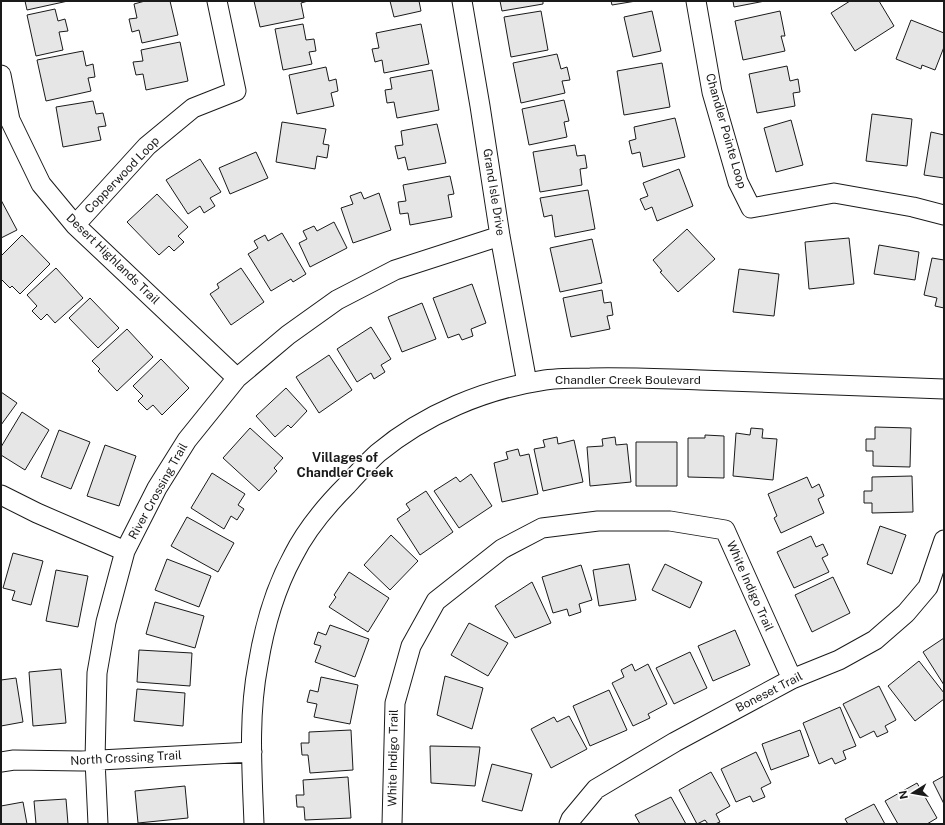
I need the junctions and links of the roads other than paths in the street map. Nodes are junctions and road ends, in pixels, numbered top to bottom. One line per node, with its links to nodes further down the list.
1 (217, 1): 6 (street, Copperwood Loop)
2 (462, 1): 7 (street, Grand Isle Drive)
3 (696, 1): 5 (street, Chandler Pointe Loop)
4 (1, 76): 6 (street, Desert Highlands Trail)
5 (944, 215)
6 (75, 225): 8 (street, Desert Highlands Trail)
7 (500, 236): 8 (street, River Crossing Trail); 9 (street, Grand Isle Drive)
8 (237, 378): 13 (street, River Crossing Trail)
9 (527, 384): 10 (street, Chandler Creek Boulevard); 15 (street, Chandler Creek Boulevard)
10 (944, 389)
11 (1, 495): 13 (street)
12 (944, 540): 14 (street, Boneset Trail)
13 (125, 551): 16 (street, River Crossing Trail)
14 (792, 679): 20 (street, White Indigo Trail); 21 (street, Boneset Trail)
15 (252, 752): 16 (street, North Crossing Trail); 19 (street, Chandler Creek Boulevard)
16 (95, 760): 17 (street, North Crossing Trail); 18 (street, River Crossing Trail)
17 (1, 762)
18 (98, 824)
19 (254, 824)
20 (392, 824)
21 (568, 824)

